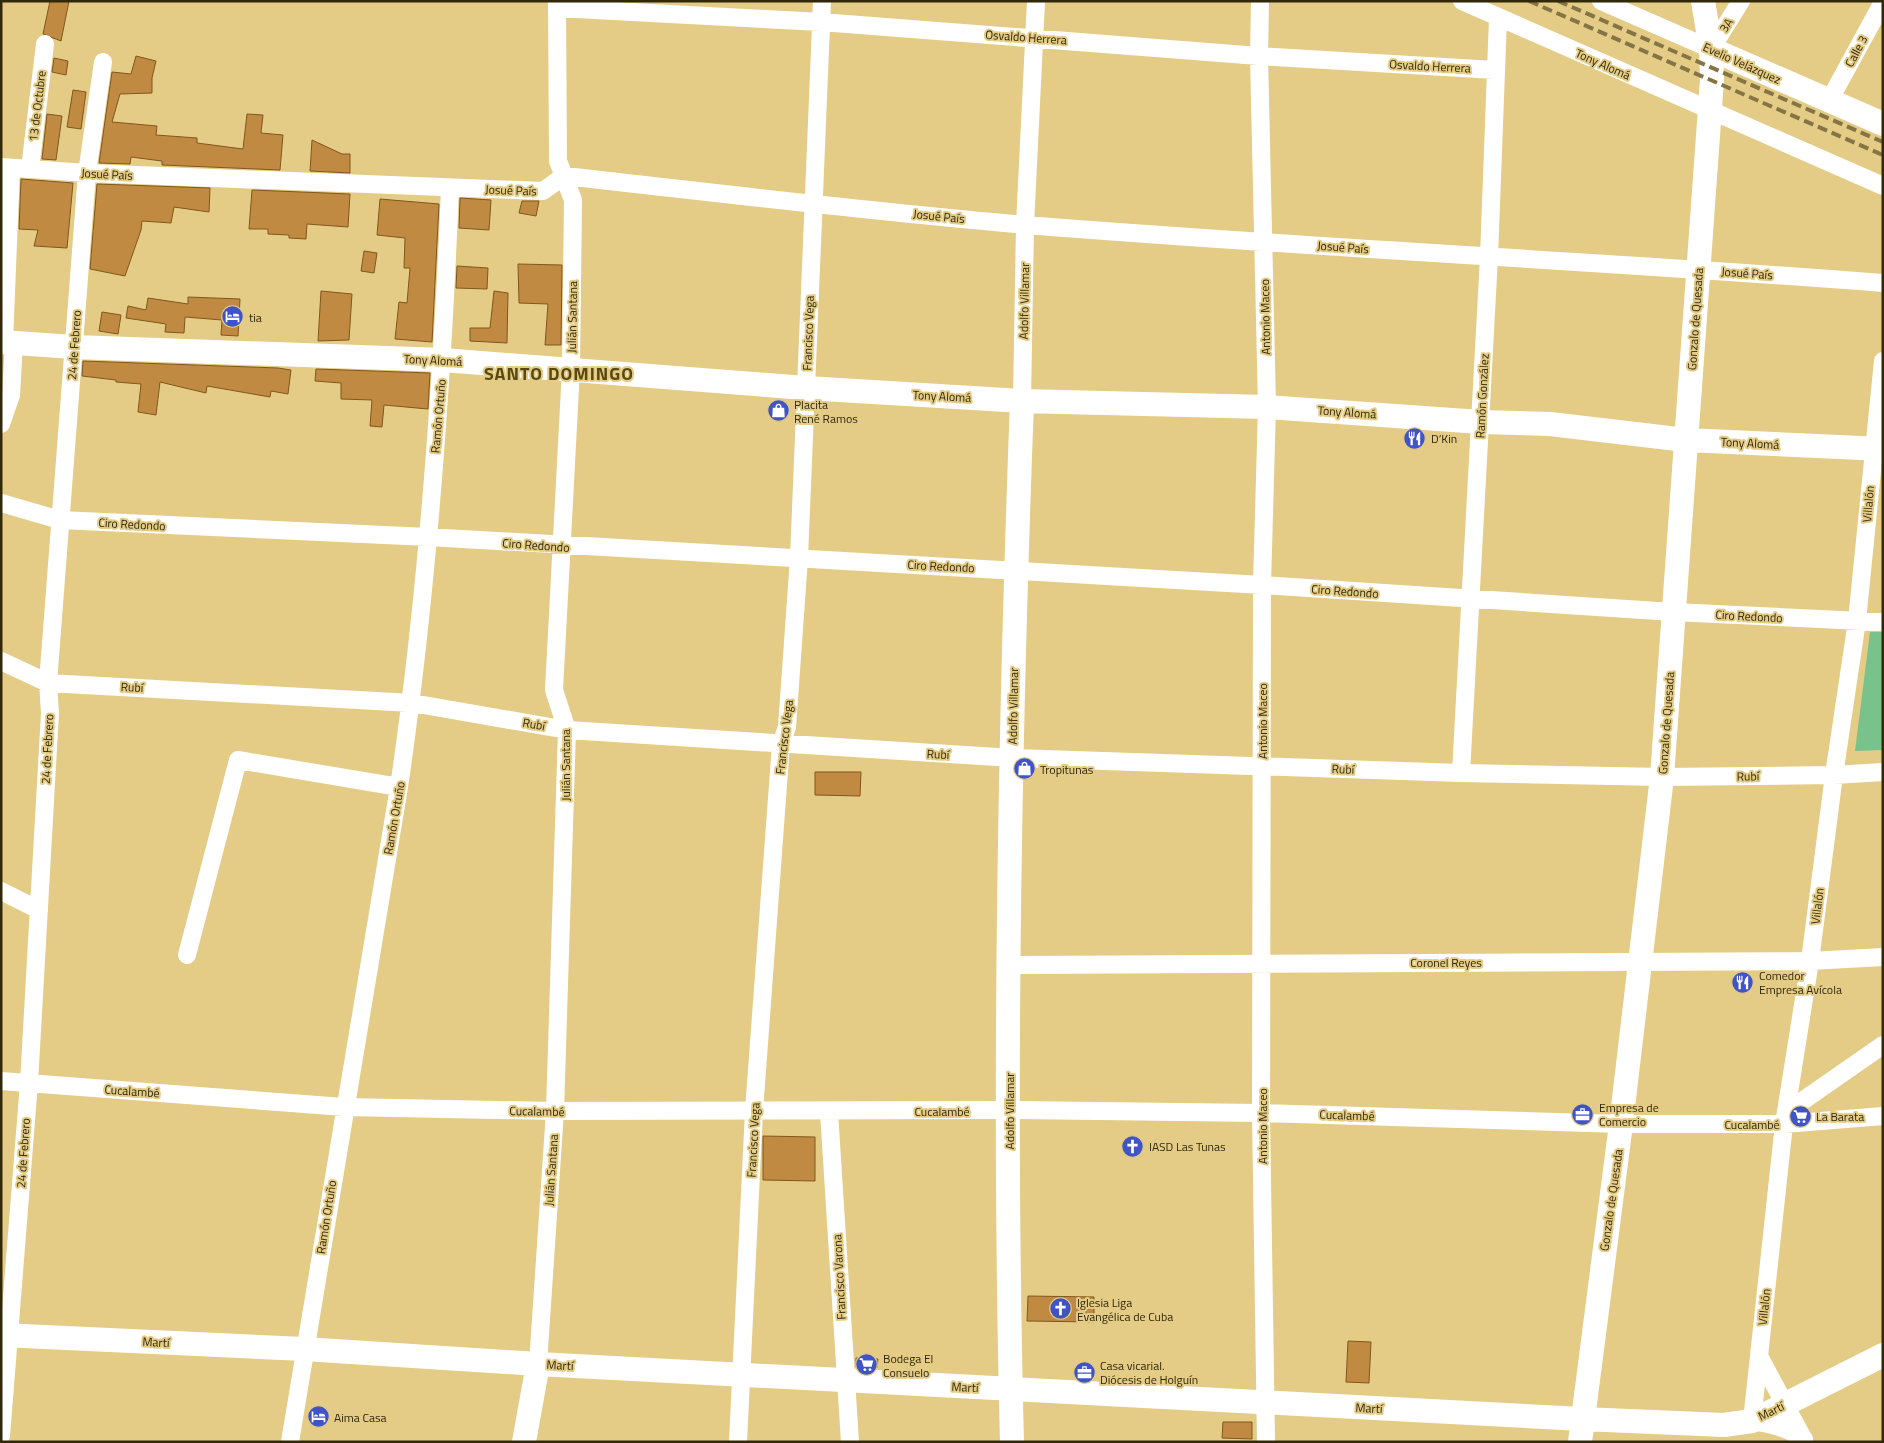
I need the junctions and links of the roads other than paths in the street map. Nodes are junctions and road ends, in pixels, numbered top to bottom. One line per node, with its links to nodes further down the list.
1 (822, 1): 11 (street, Francisco Vega)
2 (1036, 1): 12 (street, Adolfo Villamar)
3 (1260, 1): 15 (street, Antonio Maceo)
4 (1462, 1): 10 (street, Tony Alomá)
5 (1602, 1): 14 (street, Evelio Velázquez)
6 (1703, 1): 14 (street, Gonzalo de Quesada)
7 (1741, 1): 14 (street, 3A)
8 (1883, 2): 18 (street, Calle 3)
9 (557, 4): 11 (street, Osvaldo Herrera); 24 (street, Julián Santana)
10 (1498, 18): 17 (street, Ramón González); 19 (street, Tony Alomá)
11 (821, 22): 12 (street, Osvaldo Herrera); 27 (street, Francisco Vega)
12 (1033, 38): 15 (street, Osvaldo Herrera); 28 (street, Adolfo Villamar)
13 (45, 44): 22 (street, 13 de Octubre)
14 (1711, 49): 18 (street, Evelio Velázquez); 19 (street, Gonzalo de Quesada)
15 (1259, 56): 17 (street, Osvaldo Herrera); 29 (street, Antonio Maceo)
16 (103, 62): 23 (street, 24 de Febrero)
17 (1495, 70): 30 (street, Ramón González)
18 (1829, 101): 20 (street, Evelio Velázquez)
19 (1710, 111): 25 (street, Tony Alomá); 31 (street, Gonzalo de Quesada)
20 (1883, 124)
21 (6, 168): 22 (street, Josué País); 33 (street)
22 (30, 169): 23 (street, Josué País)
23 (87, 174): 26 (street, Josué País); 34 (street, 24 de Febrero)
24 (564, 176): 26 (street, Josué País); 27 (street, Josué País); 37 (street, Julián Santana)
25 (1883, 186)
26 (450, 188): 35 (street, Ramón Ortuño)
27 (814, 204): 28 (street, Josué País); 38 (street, Francisco Vega)
28 (1025, 225): 29 (street, Josué País); 39 (street, Adolfo Villamar)
29 (1264, 242): 30 (street, Josué País); 40 (street, Antonio Maceo)
30 (1490, 257): 31 (street, Josué País); 41 (street, Ramón González)
31 (1698, 269): 32 (street, Josué País); 43 (street, Gonzalo de Quesada)
32 (1883, 283)
33 (6, 342): 34 (street, Tony Alomá); 42 (street)
34 (74, 347): 35 (street, Tony Alomá); 46 (street, 24 de Febrero)
35 (443, 360): 37 (street, Tony Alomá); 47 (street, Ramón Ortuño)
36 (1883, 361): 44 (street, Villalón)
37 (571, 369): 38 (street, Tony Alomá); 48 (street, Julián Santana)
38 (806, 388): 39 (street, Tony Alomá); 49 (street, Francisco Vega)
39 (1022, 401): 40 (street, Tony Alomá); 50 (street, Adolfo Villamar)
40 (1267, 407): 41 (street, Tony Alomá); 51 (street, Antonio Maceo)
41 (1481, 422): 43 (street, Tony Alomá); 52 (street, Ramón González)
42 (1, 424)
43 (1686, 440): 44 (street, Tony Alomá); 53 (street, Gonzalo de Quesada)
44 (1878, 449): 54 (street, Villalón)
45 (1, 503): 46 (street, Ciro Redondo)
46 (60, 520): 47 (street, Ciro Redondo); 57 (street, 24 de Febrero)
47 (428, 538): 48 (street, Ciro Redondo); 58 (street, Ramón Ortuño)
48 (562, 546): 49 (street, Ciro Redondo); 59 (street, Julián Santana)
49 (799, 558): 50 (street, Ciro Redondo); 60 (street, Francisco Vega)
50 (1015, 571): 51 (street, Ciro Redondo); 61 (street, Adolfo Villamar)
51 (1262, 585): 52 (street, Ciro Redondo); 62 (street, Antonio Maceo)
52 (1471, 600): 53 (street, Ciro Redondo); 64 (street, Ramón González)
53 (1673, 612): 54 (street, Ciro Redondo); 66 (street, Gonzalo de Quesada)
54 (1857, 621): 55 (street, Ciro Redondo); 65 (street, Villalón)
55 (1883, 622)
56 (1, 661): 57 (street, Rubí)
57 (48, 683): 58 (street, Rubí); 69 (street, 24 de Febrero)
58 (412, 703): 59 (street, Rubí); 67 (street, Ramón Ortuño)
59 (567, 730): 60 (street, Rubí); 81 (street, Julián Santana)
60 (781, 744): 61 (street, Rubí); 82 (street, Francisco Vega)
61 (1012, 758): 62 (street, Rubí); 75 (street, Adolfo Villamar)
62 (1262, 765): 64 (street, Rubí); 74 (street, Antonio Maceo)
63 (1883, 772): 65 (street, Rubí)
64 (1461, 773): 66 (street, Rubí)
65 (1834, 775): 66 (street, Rubí); 73 (street, Villalón)
66 (1662, 777): 72 (street, Gonzalo de Quesada)
67 (399, 787): 70 (street); 79 (street, Ramón Ortuño)
68 (1, 891): 69 (street)
69 (39, 910): 78 (street, 24 de Febrero)
70 (187, 955)
71 (1883, 957): 73 (street, Coronel Reyes)
72 (1641, 961): 73 (street, Coronel Reyes); 74 (street, Coronel Reyes); 87 (street, Gonzalo de Quesada)
73 (1810, 961): 86 (street, Villalón)
74 (1262, 962): 75 (street, Coronel Reyes); 84 (street, Antonio Maceo)
75 (1010, 965): 80 (street, Adolfo Villamar)
76 (1883, 1045): 86 (street)
77 (1, 1081): 78 (street, Cucalambé)
78 (29, 1083): 79 (street, Cucalambé); 88 (street, 24 de Febrero)
79 (344, 1107): 81 (street, Cucalambé); 89 (street, Ramón Ortuño)
80 (1009, 1110): 83 (street, Cucalambé); 84 (street, Cucalambé); 95 (street, Adolfo Villamar)
81 (555, 1111): 82 (street, Cucalambé); 92 (street, Julián Santana)
82 (754, 1111): 83 (street, Cucalambé); 93 (street, Francisco Vega)
83 (829, 1112): 94 (street, Francisco Varona)
84 (1261, 1113): 87 (street, Cucalambé); 96 (street, Antonio Maceo)
85 (1883, 1116): 86 (street, Cucalambé)
86 (1786, 1117): 87 (street, Cucalambé); 91 (street, Villalón)
87 (1621, 1124): 99 (street, Gonzalo de Quesada)
88 (6, 1336): 89 (street, Martí); 100 (street, 24 de Febrero)
89 (304, 1349): 92 (street, Martí); 102 (street, Ramón Ortuño)
90 (1883, 1355): 97 (street, Martí)
91 (1759, 1356): 97 (street); 98 (street, Villalón)
92 (538, 1364): 93 (street, Martí); 103 (street, Julián Santana)
93 (743, 1375): 94 (street, Martí); 104 (street, Francisco Vega)
94 (845, 1380): 95 (street, Martí); 105 (street, Francisco Varona)
95 (1011, 1389): 96 (street, Martí); 106 (street, Adolfo Villamar)
96 (1265, 1403): 99 (street, Martí); 107 (street, Antonio Maceo)
97 (1785, 1405): 98 (street, Martí); 101 (street)
98 (1752, 1421): 99 (street, Martí); 101 (street)
99 (1581, 1430)
100 (1, 1436)
101 (1805, 1441)
102 (290, 1442)
103 (524, 1442)
104 (738, 1442)
105 (850, 1442)
106 (1012, 1442)
107 (1266, 1442)

